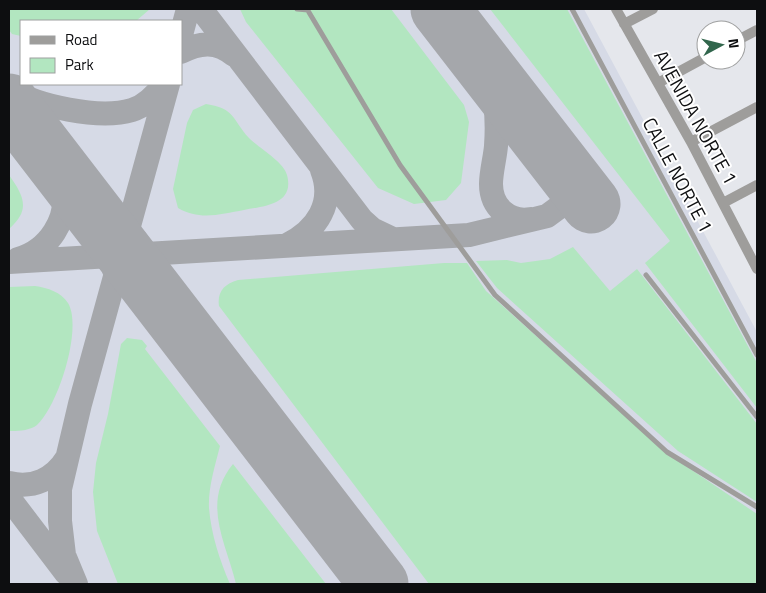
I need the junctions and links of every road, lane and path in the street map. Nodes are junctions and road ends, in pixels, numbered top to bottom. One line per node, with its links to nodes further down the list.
1 (297, 9): 2 (lane)
2 (308, 9): 17 (lane)
3 (572, 9): 15 (lane, CALLE NORTE 1)
4 (616, 9): 6 (street, AVENIDA NORTE 1)
5 (653, 9): 6 (street)
6 (624, 24): 8 (street, AVENIDA NORTE 1)
7 (696, 62): 8 (street)
8 (658, 83): 10 (street, AVENIDA NORTE 1)
9 (757, 107): 10 (street)
10 (691, 142): 12 (street, AVENIDA NORTE 1)
11 (757, 185): 12 (street)
12 (723, 204): 13 (street, AVENIDA NORTE 1)
13 (756, 264)
14 (646, 274): 16 (lane)
15 (757, 354)
16 (757, 418)
17 (757, 508)

